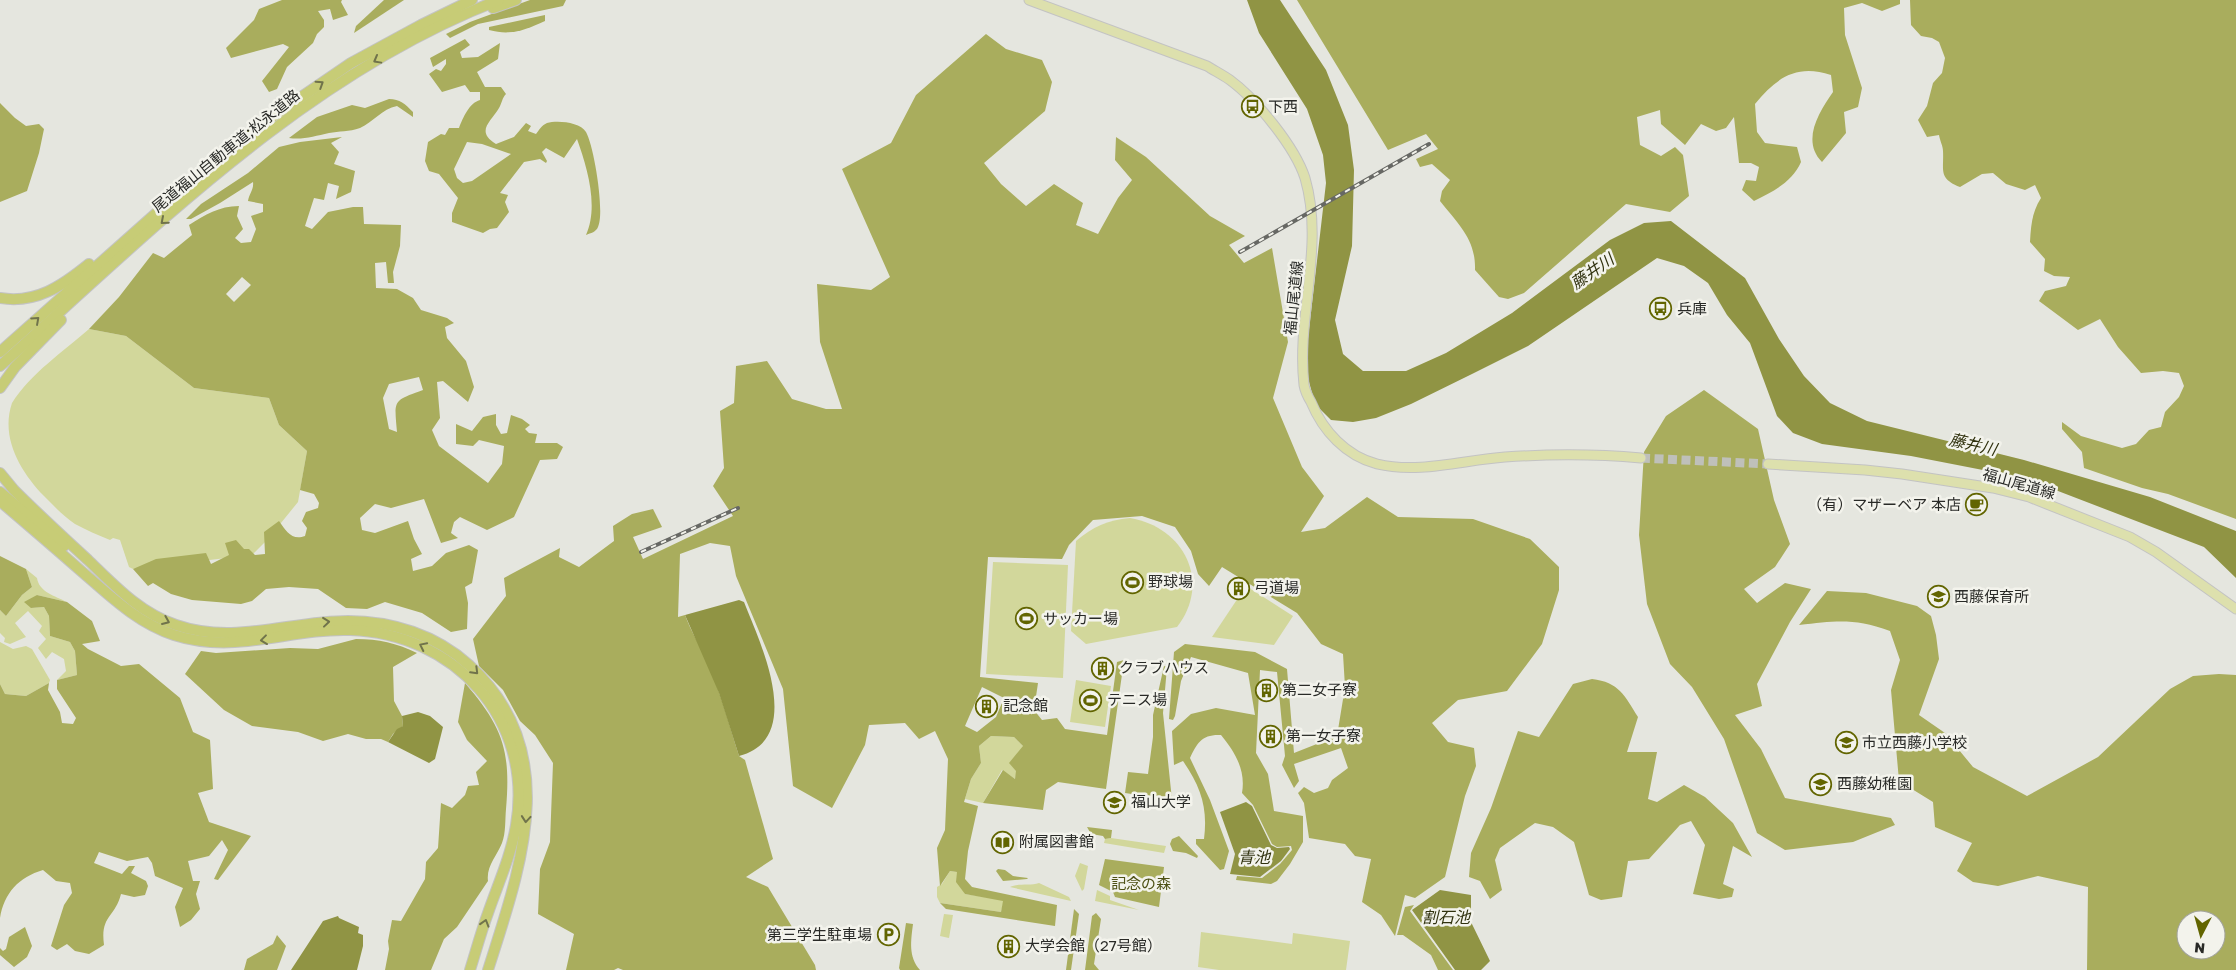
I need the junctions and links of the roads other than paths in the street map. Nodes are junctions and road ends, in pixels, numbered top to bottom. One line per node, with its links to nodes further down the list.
1 (464, 0): 6 (highway)
2 (472, 0): 6 (highway, 尾道福山自動車道;松永道路)
3 (499, 0): 7 (highway, 尾道福山自動車道;松永道路)
4 (516, 0): 7 (highway)
5 (1029, 0): 14 (main road, 福山尾道線)
6 (421, 25): 8 (highway, 尾道福山自動車道;松永道路, one-way to 6)
7 (398, 48): 9 (highway, 尾道福山自動車道;松永道路, one-way to 9)
8 (145, 222): 10 (highway); 11 (highway, 尾道福山自動車道;松永道路, one-way to 8)
9 (119, 260): 12 (highway, 尾道福山自動車道;松永道路); 13 (highway)
10 (0, 298)
11 (0, 352)
12 (0, 366)
13 (0, 388)
14 (1641, 458)
15 (1768, 464): 22 (main road, 福山尾道線)
16 (0, 473): 21 (highway)
17 (0, 492): 21 (highway)
18 (0, 501): 20 (highway)
19 (0, 511): 20 (highway)
20 (108, 594): 23 (highway, one-way to 20)
21 (142, 609): 24 (highway, one-way to 24)
22 (2236, 609)
23 (470, 970)
24 (488, 970)

